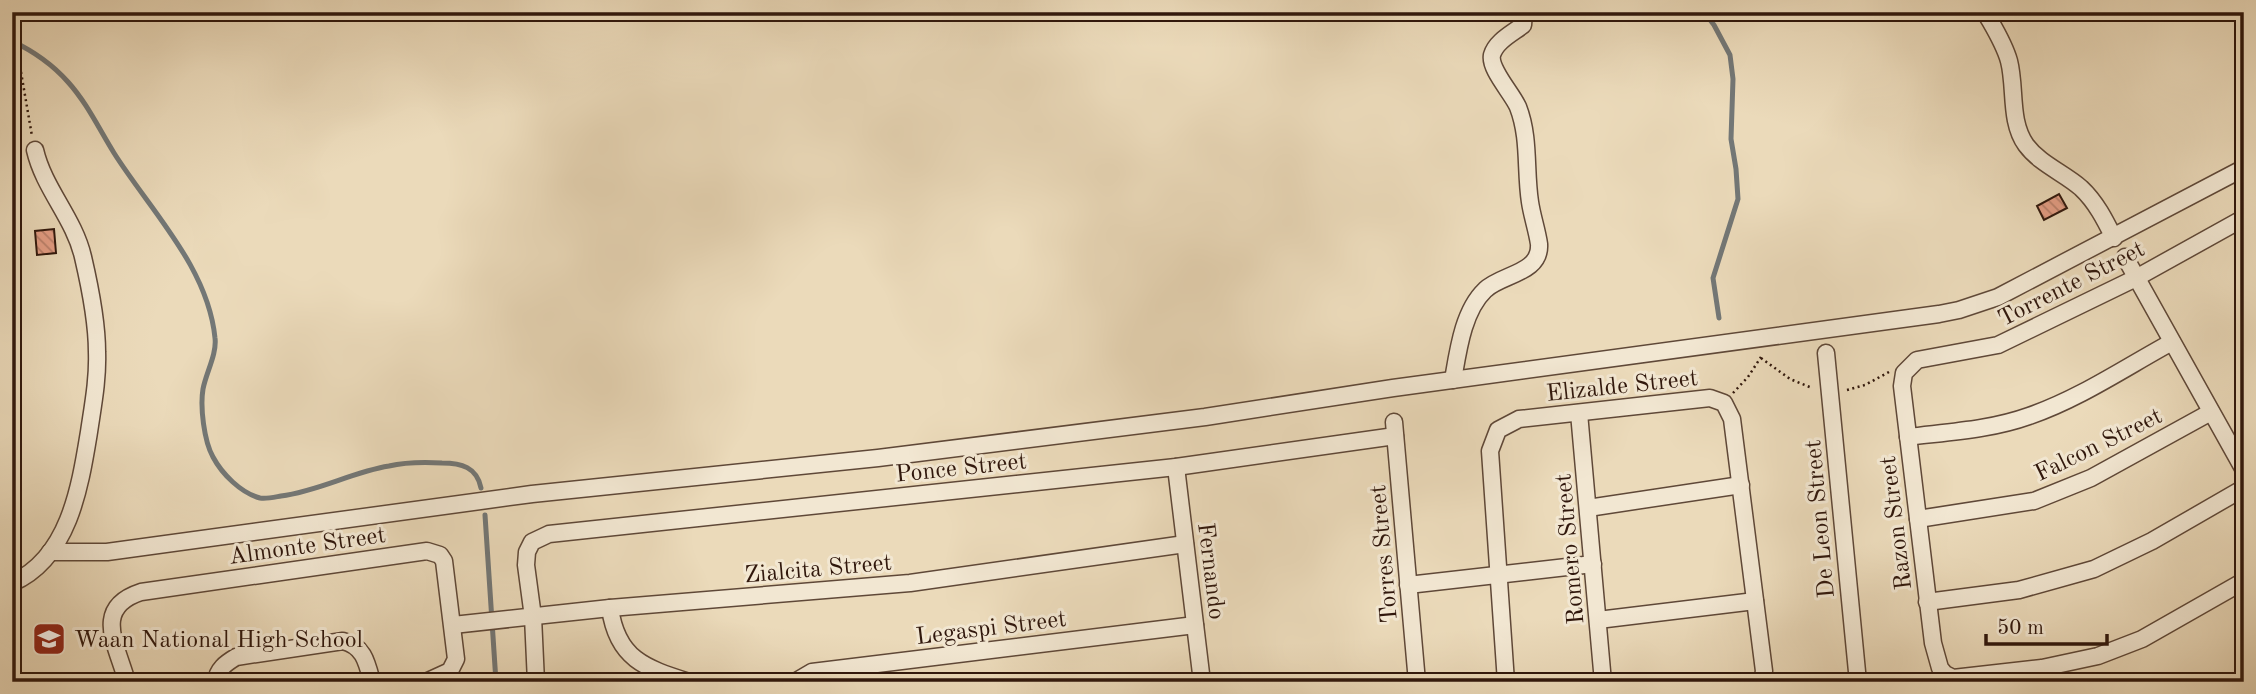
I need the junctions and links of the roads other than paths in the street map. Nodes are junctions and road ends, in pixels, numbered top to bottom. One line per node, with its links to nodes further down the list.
1 (1524, 12): 12 (street)
2 (1985, 12): 6 (street)
3 (35, 150): 24 (street)
4 (2244, 168): 6 (street)
5 (2244, 218): 8 (street, Torrente Street)
6 (2114, 238): 12 (street)
7 (2125, 257): 8 (street)
8 (2136, 278): 9 (street); 11 (street, Torrente Street)
9 (2172, 342): 13 (street); 16 (street)
10 (1826, 353): 49 (street, De Leon Street)
11 (1910, 365): 16 (street, Razon Street)
12 (1453, 380): 24 (street)
13 (2211, 412): 18 (street); 22 (street, Falcon Street)
14 (1579, 413): 19 (street, Elizalde Street); 21 (street, Romero Street); 26 (street, Elizalde Street)
15 (1395, 429): 17 (street, Ponce Street); 29 (street, Torres Street)
16 (1908, 437): 22 (street, Razon Street)
17 (1176, 467): 23 (street, Fernando); 33 (street, Ponce Street)
18 (2244, 470)
19 (1741, 485): 21 (street); 30 (street, Elizalde Street)
20 (2244, 488): 31 (street)
21 (1588, 508): 25 (street, Romero Street)
22 (1918, 519): 31 (street, Razon Street)
23 (1185, 544): 32 (street, Zialcita Street); 36 (street, Fernando)
24 (50, 552): 28 (street)
25 (1593, 564): 26 (street); 34 (street, Romero Street)
26 (1499, 576): 29 (street); 46 (street, Elizalde Street)
27 (2244, 581): 31 (street, Razon Street)
28 (12, 583)
29 (1408, 585): 45 (street, Torres Street)
30 (1755, 601): 34 (street); 48 (street, Elizalde Street)
31 (1927, 602)
32 (610, 608): 33 (street, Zialcita Street); 42 (street)
33 (533, 617): 35 (street, Zialcita Street); 41 (street)
34 (1598, 620): 47 (street, Romero Street)
35 (453, 625): 37 (street, Almonte Street); 40 (street, Almonte Street)
36 (1195, 625): 43 (street, Legaspi Street); 44 (street, Fernando)
37 (127, 682)
38 (216, 682): 39 (street)
39 (372, 682)
40 (426, 682)
41 (536, 682)
42 (689, 682)
43 (795, 682)
44 (1202, 682)
45 (1417, 682)
46 (1506, 682)
47 (1603, 682)
48 (1762, 682)
49 (1857, 682)

